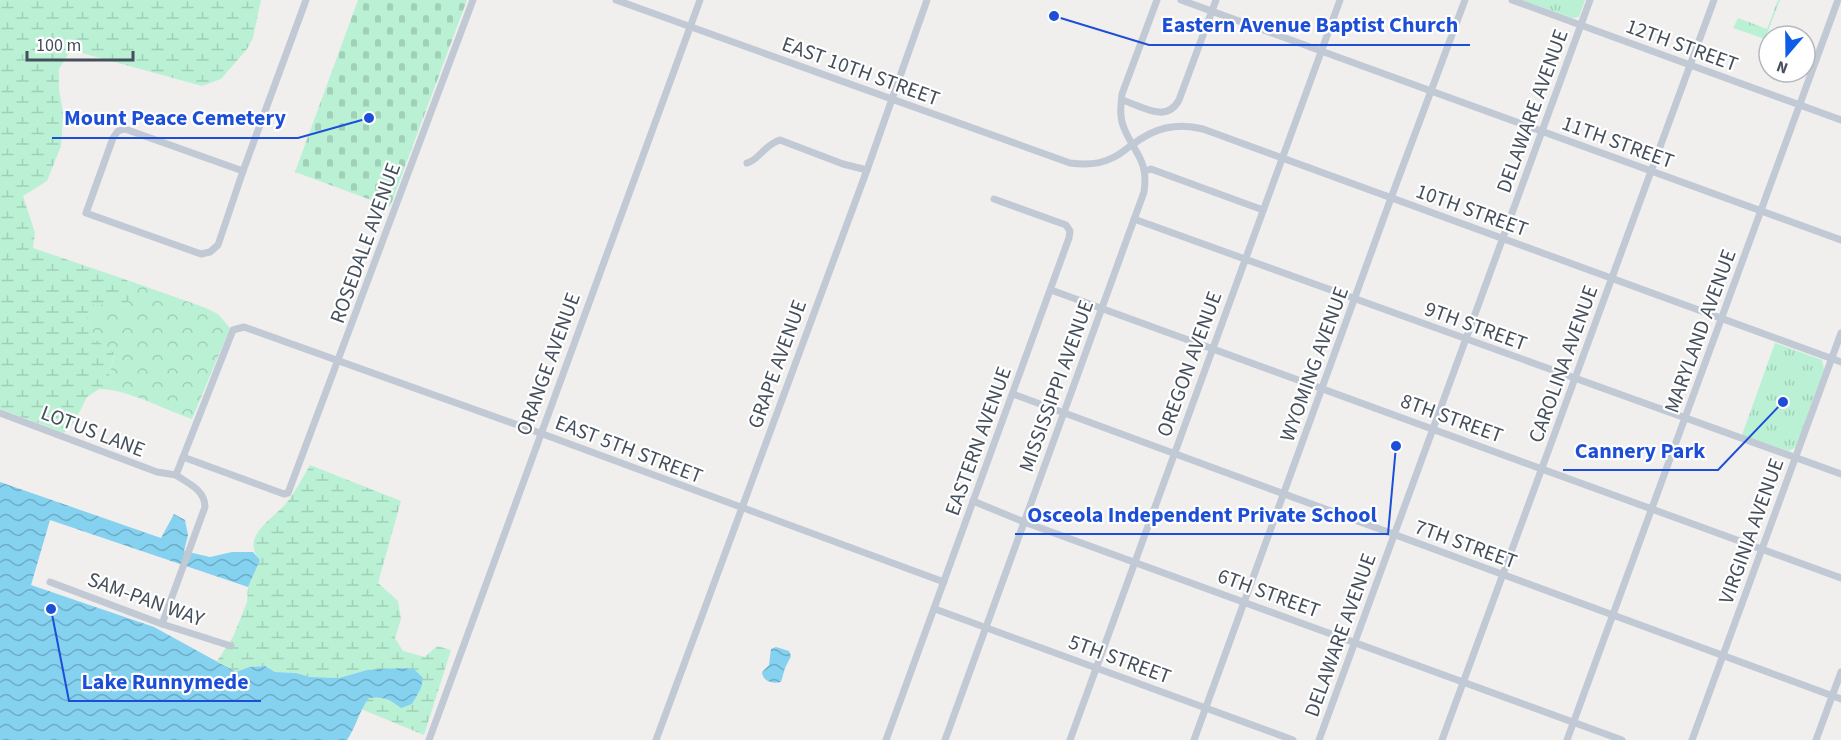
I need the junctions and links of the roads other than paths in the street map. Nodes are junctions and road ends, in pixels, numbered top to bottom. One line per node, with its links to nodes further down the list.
1 (306, 0): 31 (street)
2 (473, 0): 51 (street, ROSEDALE AVENUE)
3 (616, 0): 17 (street, EAST 10TH STREET)
4 (700, 0): 17 (street, ORANGE AVENUE)
5 (927, 0): 21 (street, GRAPE AVENUE)
6 (1157, 0): 22 (street)
7 (1180, 0): 15 (street, 11TH STREET)
8 (1216, 0): 15 (street)
9 (1340, 0): 18 (street, OREGON AVENUE)
10 (1465, 0): 20 (street, WYOMING AVENUE)
11 (1512, 0): 16 (street, 12TH STREET)
12 (1590, 0): 16 (street, DELAWARE AVENUE)
13 (1714, 0): 19 (street, CAROLINA AVENUE)
14 (1838, 0): 23 (street, MARYLAND AVENUE)
15 (1212, 11): 18 (street, 11TH STREET); 22 (street)
16 (1581, 25): 19 (street, 12TH STREET); 25 (street, DELAWARE AVENUE)
17 (690, 27): 21 (street, EAST 10TH STREET); 60 (street, ORANGE AVENUE)
18 (1322, 52): 20 (street, 11TH STREET); 27 (street, OREGON AVENUE)
19 (1690, 65): 23 (street, 12TH STREET); 33 (street, CAROLINA AVENUE)
20 (1432, 91): 25 (street, 11TH STREET); 34 (street, WYOMING AVENUE)
21 (892, 99): 29 (street, EAST 10TH STREET); 30 (street, GRAPE AVENUE)
22 (1122, 100): 26 (street)
23 (1800, 105): 24 (street, 12TH STREET); 37 (street, MARYLAND AVENUE)
24 (1841, 120)
25 (1541, 132): 33 (street, 11TH STREET); 39 (street, DELAWARE AVENUE)
26 (1132, 144): 27 (street, 10TH STREET); 29 (street, 10TH STREET); 32 (street)
27 (1283, 158): 34 (street, 10TH STREET); 36 (street, OREGON AVENUE)
28 (747, 163): 30 (street)
29 (1095, 164)
30 (867, 170): 70 (street, GRAPE AVENUE)
31 (243, 171): 31 (street)
32 (1145, 171): 36 (street); 38 (street, MISSISSIPPI AVENUE)
33 (1651, 172): 37 (street, 11TH STREET); 42 (street, CAROLINA AVENUE)
34 (1391, 198): 39 (street, 10TH STREET); 44 (street, WYOMING AVENUE)
35 (994, 199): 43 (street, EASTERN AVENUE)
36 (1263, 210): 41 (street, OREGON AVENUE)
37 (1761, 211): 40 (street, 11TH STREET); 46 (street, MARYLAND AVENUE)
38 (1134, 219): 41 (street, 9TH STREET); 45 (street, MISSISSIPPI AVENUE)
39 (1503, 239): 42 (street, 10TH STREET); 48 (street, DELAWARE AVENUE)
40 (1841, 240)
41 (1245, 260): 44 (street, 9TH STREET); 49 (street, OREGON AVENUE)
42 (1612, 279): 46 (street, 10TH STREET); 53 (street, CAROLINA AVENUE)
43 (1051, 290): 45 (street, 8TH STREET); 55 (street, EASTERN AVENUE)
44 (1356, 300): 48 (street, 9TH STREET); 54 (street, WYOMING AVENUE)
45 (1102, 309): 49 (street, 8TH STREET); 57 (street, MISSISSIPPI AVENUE)
46 (1722, 319): 50 (street, 10TH STREET); 58 (street, MARYLAND AVENUE)
47 (1841, 333): 50 (street, VIRGINIA AVENUE)
48 (1466, 339): 53 (street, 9TH STREET); 59 (street, DELAWARE AVENUE)
49 (1213, 348): 54 (street, 8TH STREET); 61 (street, OREGON AVENUE)
50 (1832, 359): 52 (street, 10TH STREET); 63 (street, VIRGINIA AVENUE)
51 (339, 360): 60 (street, EAST 5TH STREET); 62 (street, EAST 5TH STREET); 62 (street, ROSEDALE AVENUE)
52 (1841, 362)
53 (1575, 379): 58 (street, 9TH STREET); 64 (street, CAROLINA AVENUE)
54 (1323, 388): 59 (street, 8TH STREET); 67 (street, WYOMING AVENUE)
55 (1013, 394): 57 (street, 7TH STREET); 68 (street, EASTERN AVENUE)
56 (0, 413): 66 (street, LOTUS LANE)
57 (1064, 414): 61 (street, 7TH STREET); 71 (street, MISSISSIPPI AVENUE)
58 (1685, 418): 63 (street, 9TH STREET); 69 (street, MARYLAND AVENUE)
59 (1433, 428): 64 (street, 8TH STREET); 72 (street, DELAWARE AVENUE)
60 (540, 433): 70 (street, EAST 5TH STREET); 94 (street, ORANGE AVENUE)
61 (1174, 455): 67 (street, 7TH STREET); 74 (street, OREGON AVENUE)
62 (183, 457): 66 (street)
63 (1796, 458): 65 (street, 9TH STREET); 73 (street, VIRGINIA AVENUE)
64 (1542, 468): 69 (street, 8TH STREET); 75 (street, CAROLINA AVENUE)
65 (1841, 474)
66 (176, 475): 82 (street)
67 (1284, 495): 72 (street, 7TH STREET); 79 (street, WYOMING AVENUE)
68 (973, 501): 71 (street, 6TH STREET); 78 (street, EASTERN AVENUE)
69 (1652, 508): 73 (street, 8TH STREET); 81 (street, MARYLAND AVENUE)
70 (741, 509): 78 (street, EAST 5TH STREET); 95 (street, GRAPE AVENUE)
71 (1024, 522): 74 (street, 6TH STREET); 83 (street, MISSISSIPPI AVENUE)
72 (1394, 536): 75 (street, 7TH STREET); 84 (street, DELAWARE AVENUE)
73 (1762, 549): 76 (street, 8TH STREET); 86 (street, VIRGINIA AVENUE)
74 (1135, 561): 79 (street, 6TH STREET); 87 (street, OREGON AVENUE)
75 (1504, 575): 81 (street, 7TH STREET); 89 (street, CAROLINA AVENUE)
76 (1841, 578)
77 (50, 582): 82 (street, SAM-PAN WAY)
78 (944, 582): 80 (street, EASTERN AVENUE)
79 (1245, 601): 84 (street, 6TH STREET); 92 (street, WYOMING AVENUE)
80 (935, 609): 83 (street, 5TH STREET); 96 (street, EASTERN AVENUE)
81 (1613, 616): 86 (street, 7TH STREET); 93 (street, MARYLAND AVENUE)
82 (162, 624): 85 (street, SAM-PAN WAY)
83 (986, 627): 87 (street, 5TH STREET); 97 (street, MISSISSIPPI AVENUE)
84 (1356, 643): 89 (street, 6TH STREET); 101 (street, DELAWARE AVENUE)
85 (231, 646)
86 (1723, 656): 90 (street, 7TH STREET); 105 (street, VIRGINIA AVENUE)
87 (1096, 669): 92 (street, 5TH STREET); 98 (street, OREGON AVENUE)
88 (1841, 672): 90 (street)
89 (1463, 682): 93 (street, 6TH STREET); 102 (street, CAROLINA AVENUE)
90 (1833, 696): 91 (street, 7TH STREET); 106 (street)
91 (1841, 699)
92 (1206, 708): 99 (street, WYOMING AVENUE); 100 (street, 5TH STREET)
93 (1574, 722): 103 (street, MARYLAND AVENUE); 104 (street, 6TH STREET)
94 (429, 740)
95 (656, 740)
96 (886, 740)
97 (945, 740)
98 (1070, 740)
99 (1194, 740)
100 (1293, 740)
101 (1319, 740)
102 (1442, 740)
103 (1567, 740)
104 (1622, 740)
105 (1692, 740)
106 (1816, 740)

